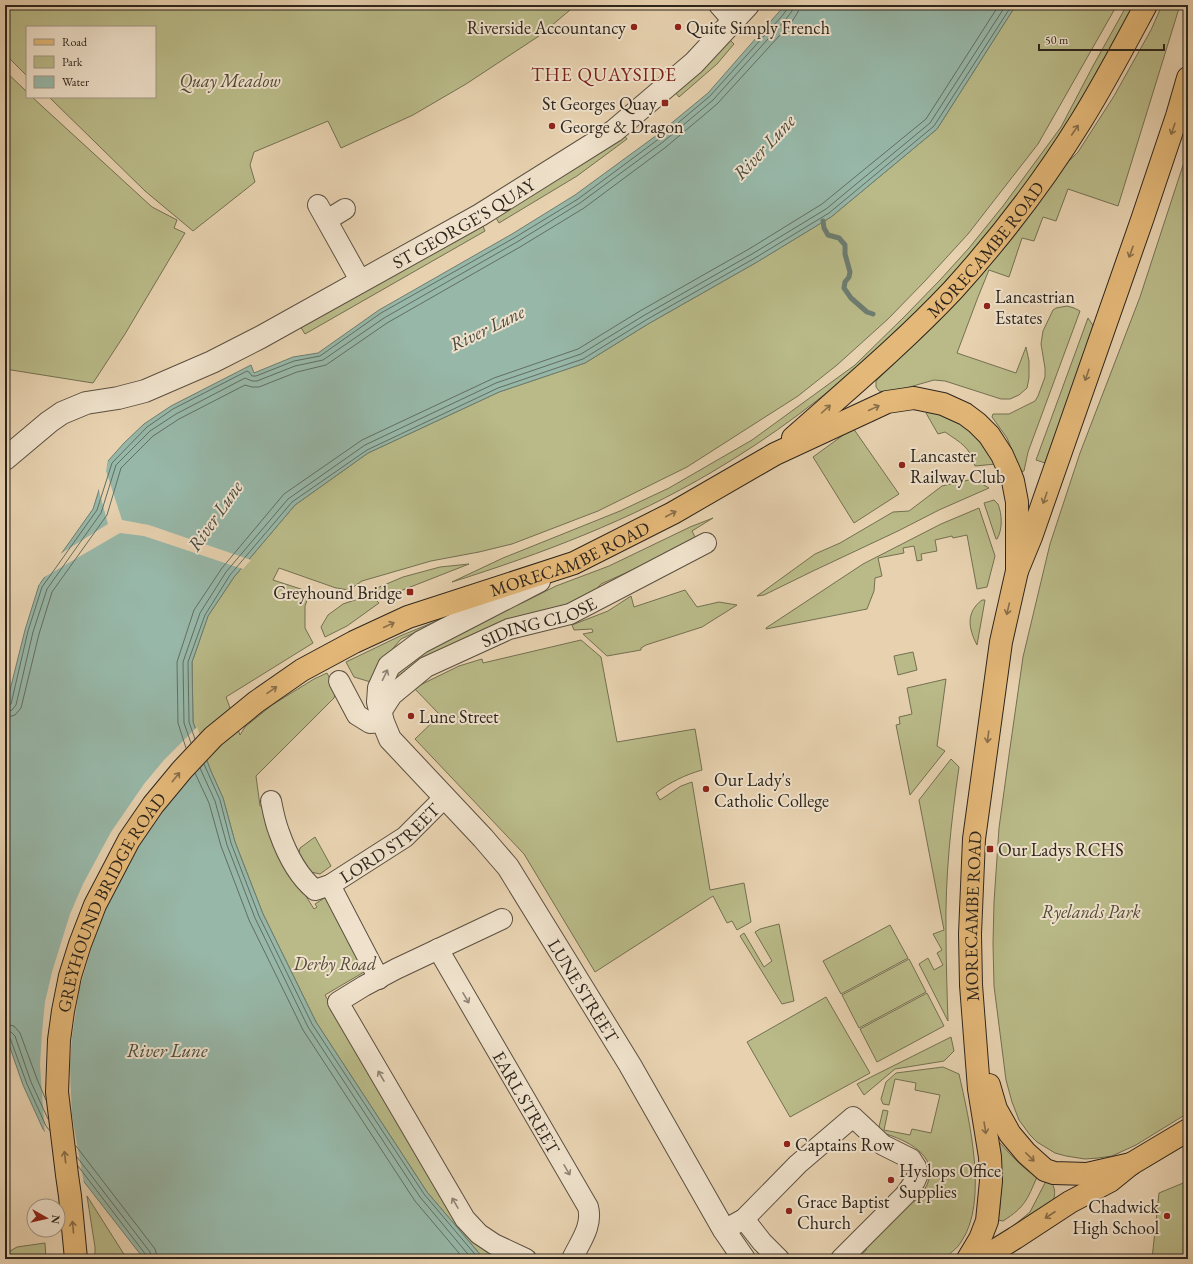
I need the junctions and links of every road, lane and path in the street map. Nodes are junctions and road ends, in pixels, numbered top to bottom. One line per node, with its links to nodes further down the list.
1 (719, 5): 4 (street)
2 (748, 5): 4 (street, ST GEORGE'S QUAY)
3 (1146, 5): 8 (main road, MORECAMBE ROAD, one-way to 3)
4 (734, 22): 7 (street, ST GEORGE'S QUAY)
5 (1188, 78): 12 (main road, MORECAMBE ROAD, one-way to 12)
6 (346, 209): 7 (street)
7 (361, 282): 9 (street, ST GEORGE'S QUAY)
8 (776, 454): 11 (main road, MORECAMBE ROAD, one-way to 8); 12 (main road, MORECAMBE ROAD, one-way to 12)
9 (5, 459)
10 (706, 543): 15 (street, SIDING CLOSE)
11 (574, 563): 13 (main road, MORECAMBE ROAD, one-way to 11); 15 (street, LUNE STREET, one-way to 11)
12 (1017, 571): 22 (main road, MORECAMBE ROAD, one-way to 22)
13 (354, 642): 29 (main road, GREYHOUND BRIDGE ROAD, one-way to 13)
14 (339, 681): 15 (street)
15 (382, 717): 16 (street, LUNE STREET)
16 (445, 797): 18 (street, LORD STREET); 28 (street, LUNE STREET)
17 (271, 801): 18 (street)
18 (330, 885): 21 (street)
19 (502, 919): 20 (street)
20 (438, 950): 21 (street); 31 (street, EARL STREET, one-way to 31)
21 (379, 979): 30 (street, one-way to 21)
22 (974, 1020): 25 (main road, one-way to 25); 35 (main road, MORECAMBE ROAD, one-way to 35)
23 (1188, 1130): 24 (main road)
24 (1131, 1164): 25 (main road); 26 (main road)
25 (1054, 1173): 26 (main road)
26 (1070, 1202): 36 (main road, one-way to 36)
27 (744, 1219): 28 (street); 33 (street); 34 (street)
28 (724, 1230): 32 (street, LUNE STREET)
29 (76, 1259)
30 (526, 1259)
31 (572, 1259)
32 (744, 1259)
33 (779, 1259)
34 (841, 1259)
35 (968, 1259)
36 (981, 1259)

